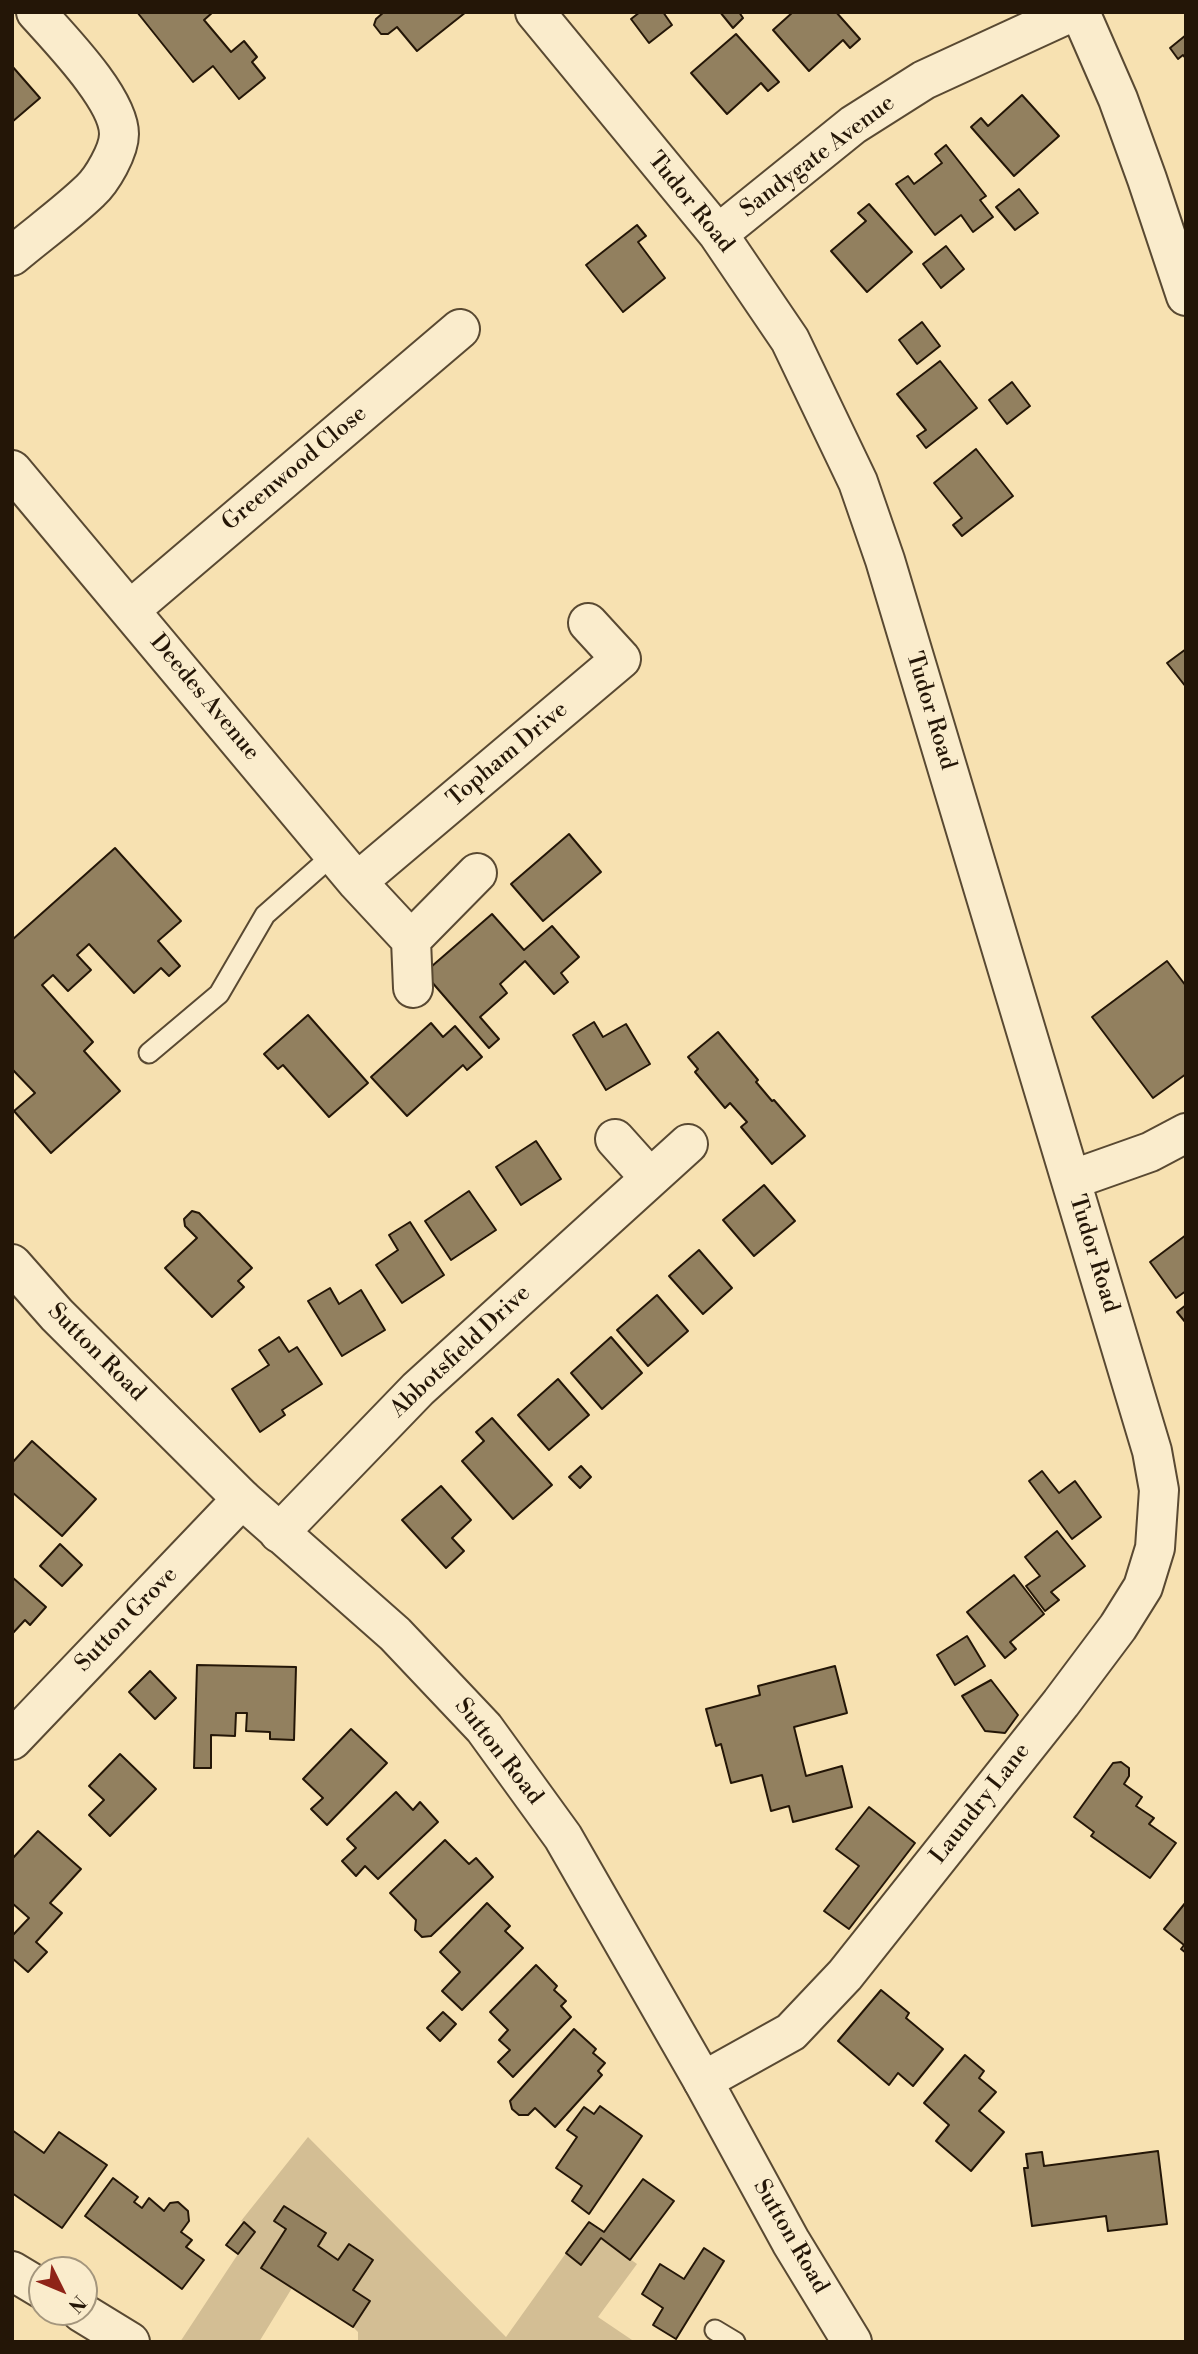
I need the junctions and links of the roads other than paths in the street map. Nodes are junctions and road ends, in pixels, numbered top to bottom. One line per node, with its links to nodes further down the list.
1 (36, 12): 6 (street)
2 (535, 12): 5 (street, Tudor Road)
3 (1072, 12): 5 (street, Sandygate Avenue)
4 (1080, 12): 7 (street)
5 (718, 234): 21 (street, Tudor Road)
6 (12, 256)
7 (1186, 296)
8 (460, 329): 10 (street, Greenwood Close)
9 (12, 470): 10 (street, Deedes Avenue)
10 (130, 610): 12 (street, Deedes Avenue)
11 (588, 623): 12 (street, Topham Drive)
12 (345, 868): 14 (street, Deedes Avenue); 16 (lane)
13 (477, 873): 14 (street)
14 (404, 932): 15 (street)
15 (414, 988)
16 (149, 1053)
17 (1186, 1133): 21 (street)
18 (615, 1139): 20 (street)
19 (688, 1144): 20 (street, Abbotsfield Drive)
20 (650, 1178): 25 (street, Abbotsfield Drive)
21 (1071, 1180): 23 (street, Tudor Road)
22 (12, 1264): 24 (street, Sutton Road)
23 (1173, 1489): 27 (street, Laundry Lane)
24 (243, 1499): 25 (street, Sutton Road); 26 (street, Sutton Grove)
25 (279, 1533): 27 (street, Sutton Road)
26 (12, 1740)
27 (703, 2081): 34 (street, Sutton Road)
28 (12, 2271): 29 (street)
29 (28, 2281)
30 (98, 2322): 32 (street)
31 (715, 2330): 33 (lane)
32 (130, 2342)
33 (735, 2342)
34 (852, 2342)

